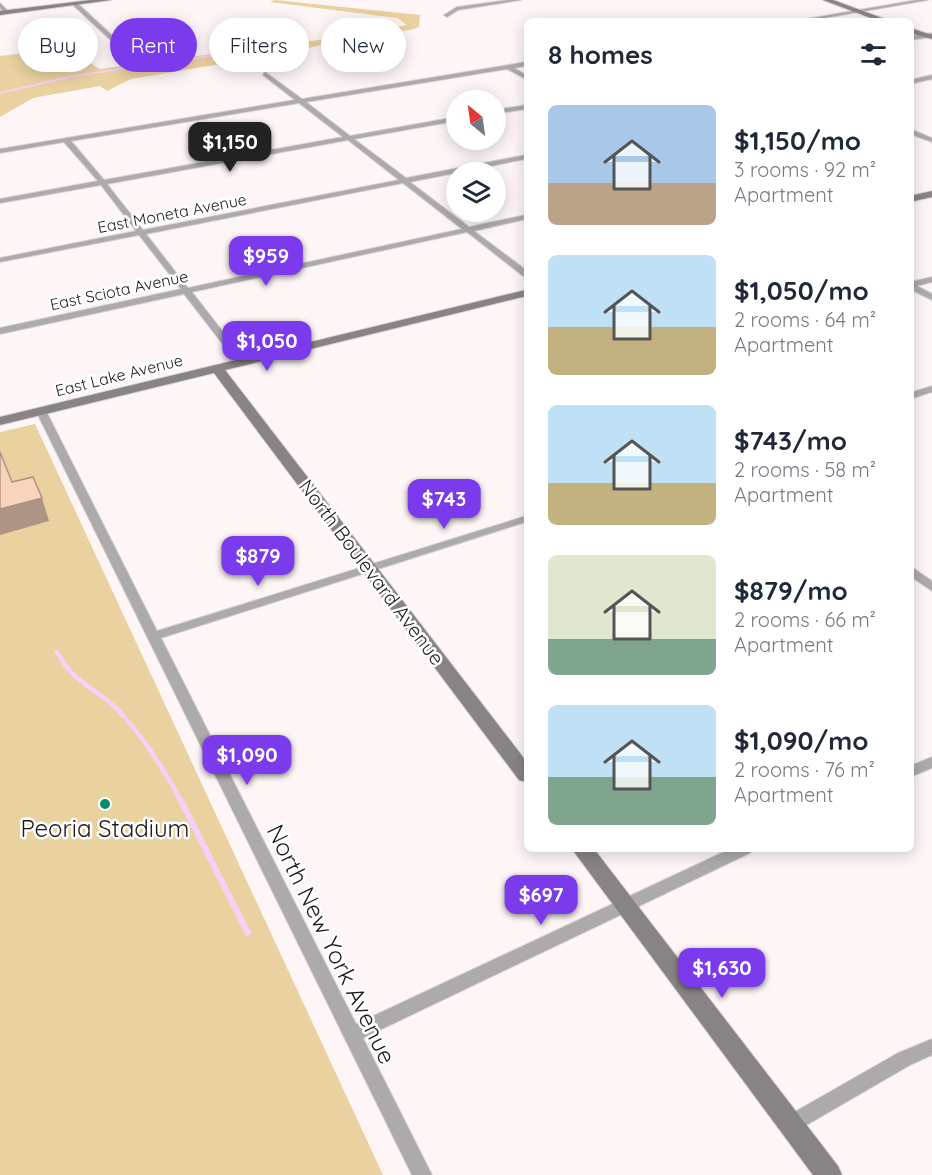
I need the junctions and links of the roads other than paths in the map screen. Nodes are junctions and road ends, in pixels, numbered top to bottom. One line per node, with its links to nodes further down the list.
1 (108, 0): 5 (street)
2 (519, 0): 9 (street)
3 (826, 0): 7 (street)
4 (926, 0): 7 (street)
5 (75, 4): 8 (street); 13 (street)
6 (0, 5): 8 (street)
7 (858, 11): 10 (street); 11 (street)
8 (3, 13)
9 (447, 15)
10 (816, 18)
11 (878, 18)
12 (914, 31): 14 (street)
13 (110, 36)
14 (930, 36): 15 (street)
15 (914, 38)
16 (524, 64): 17 (street)
17 (508, 67): 19 (street); 22 (street)
18 (265, 74): 22 (street)
19 (524, 76)
20 (932, 77): 21 (street)
21 (914, 81)
22 (301, 102): 29 (street); 30 (street)
23 (524, 107): 24 (street)
24 (506, 110)
25 (446, 121): 29 (street)
26 (932, 129): 27 (street)
27 (914, 132)
28 (914, 133): 31 (street)
29 (348, 139): 34 (street); 35 (street)
30 (66, 140): 32 (street); 35 (street)
31 (932, 140)
32 (0, 151)
33 (524, 157): 34 (street, East Moneta Avenue)
34 (403, 181): 40 (street); 41 (street, East Moneta Avenue)
35 (103, 183): 38 (street); 41 (street)
36 (932, 194): 37 (street)
37 (914, 198)
38 (0, 201)
39 (524, 217): 40 (street, East Sciota Avenue)
40 (468, 230): 43 (street); 47 (street, East Sciota Avenue)
41 (141, 233): 42 (street, East Moneta Avenue); 47 (street)
42 (0, 260)
43 (524, 272)
44 (932, 279): 45 (street)
45 (914, 284)
46 (914, 287): 49 (street)
47 (188, 291): 50 (street, East Sciota Avenue); 51 (street)
48 (524, 293): 51 (street, East Lake Avenue)
49 (932, 297)
50 (0, 331)
51 (242, 363): 52 (street, East Lake Avenue)
52 (217, 368): 55 (street, East Lake Avenue); 58 (street, North Boulevard Avenue)
53 (932, 389): 54 (street)
54 (914, 395)
55 (41, 411): 56 (street, East Lake Avenue); 61 (street, North New York Avenue)
56 (0, 421)
57 (524, 520): 58 (street)
58 (370, 569): 61 (street); 64 (street, North Boulevard Avenue)
59 (914, 573): 60 (street)
60 (932, 587)
61 (154, 636): 68 (street, North New York Avenue)
62 (932, 762): 63 (street)
63 (914, 770)
64 (524, 772)
65 (584, 852): 67 (street)
66 (739, 852): 67 (street)
67 (625, 905): 68 (street); 70 (street)
68 (352, 1035): 71 (street, North New York Avenue)
69 (932, 1047): 70 (street)
70 (791, 1124): 72 (street)
71 (422, 1175)
72 (829, 1175)

